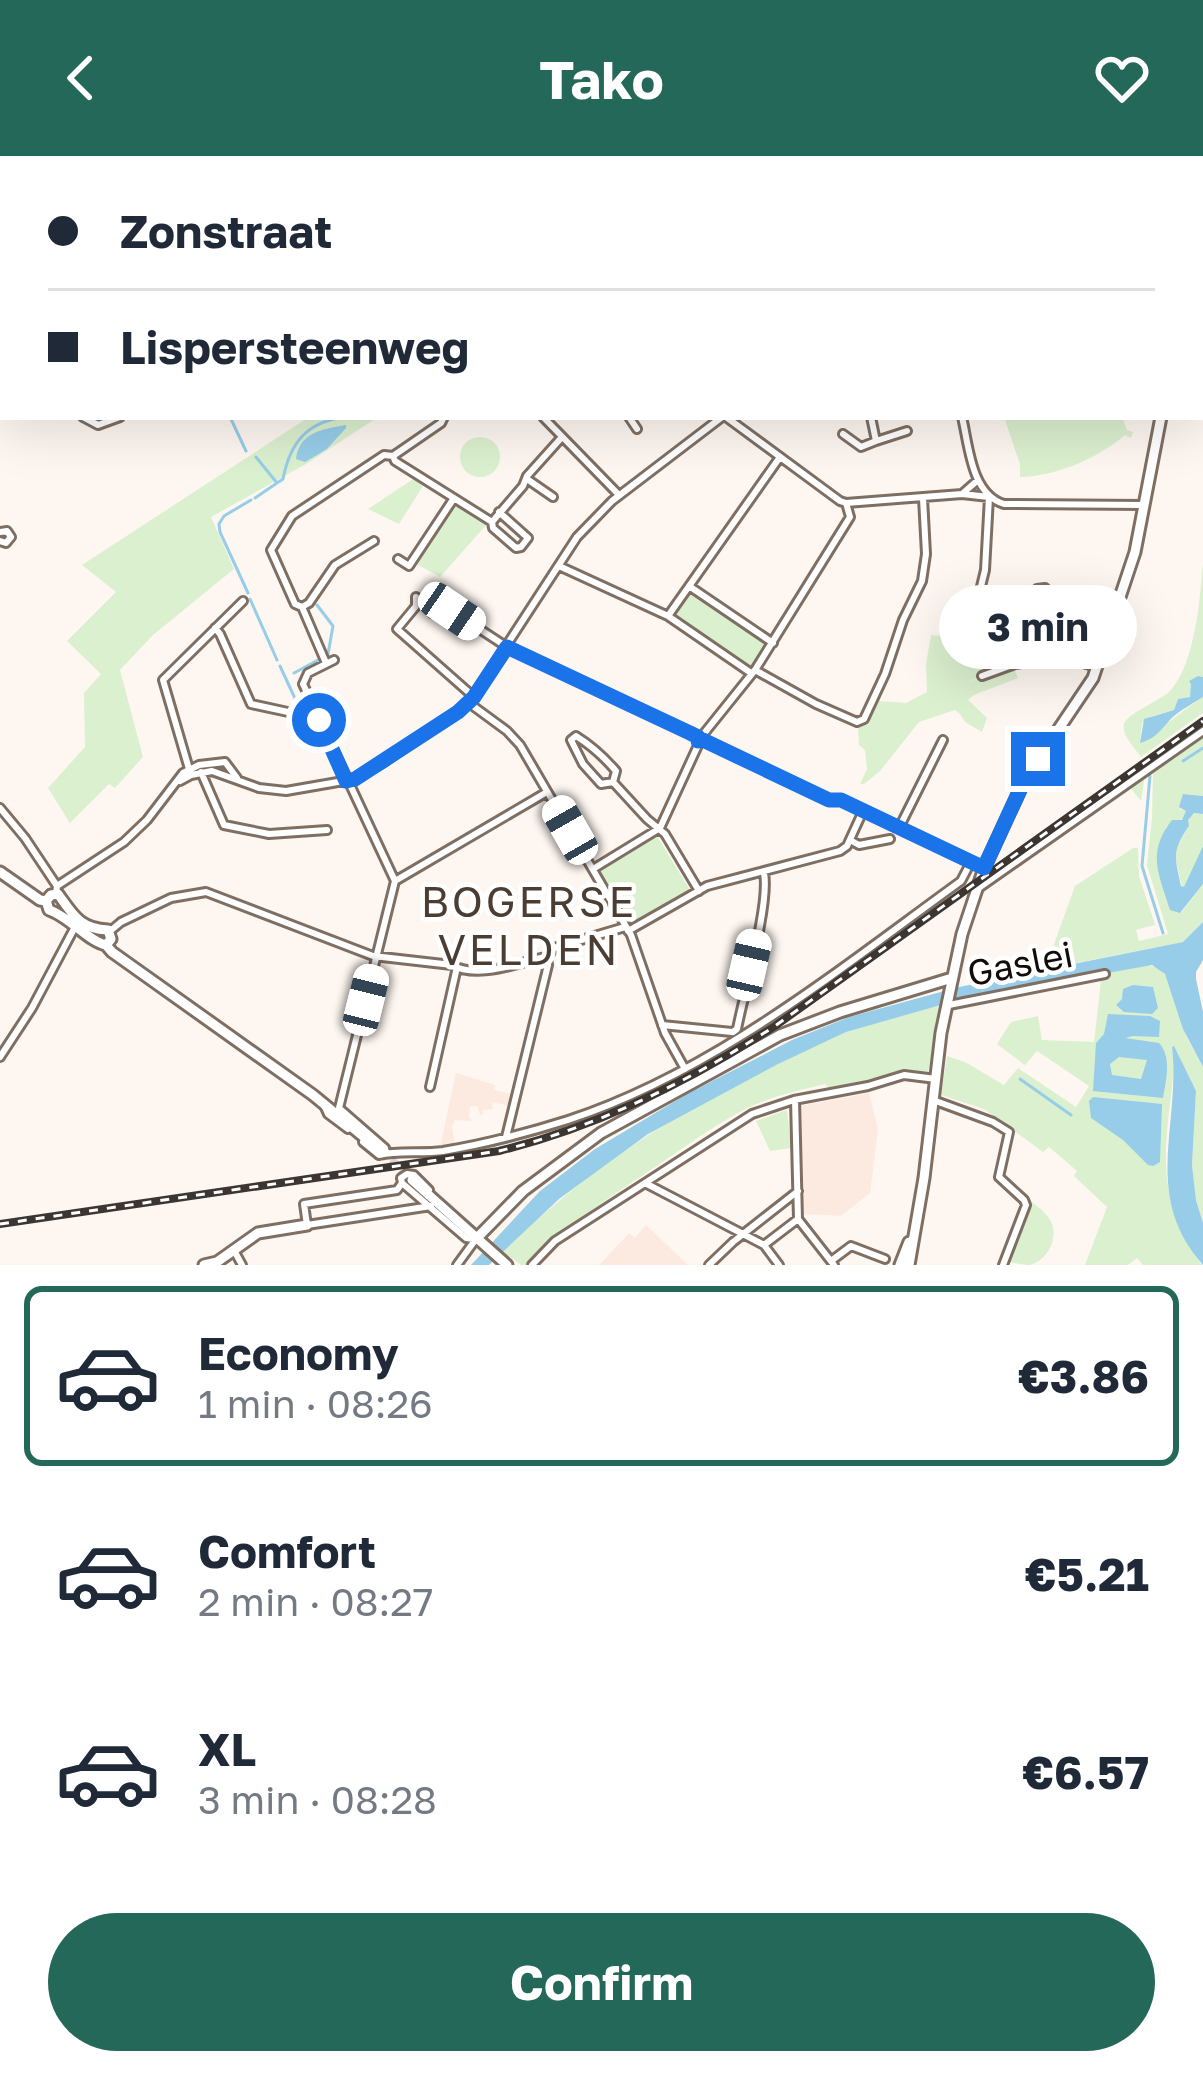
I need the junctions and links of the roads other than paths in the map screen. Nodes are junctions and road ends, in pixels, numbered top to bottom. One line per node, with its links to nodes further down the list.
1 (442, 420): 14 (street)
2 (546, 420): 12 (street)
3 (631, 420): 9 (street)
4 (720, 420): 19 (street)
5 (728, 420): 15 (street)
6 (872, 420): 13 (street)
7 (963, 420): 17 (street)
8 (1160, 420): 25 (street)
9 (637, 429)
10 (907, 430): 13 (street)
11 (843, 434): 13 (street)
12 (562, 437): 16 (street); 19 (street)
13 (876, 441)
14 (393, 456): 23 (street); 35 (street)
15 (780, 457): 24 (street); 31 (street)
16 (526, 478): 20 (street); 26 (street)
17 (978, 480): 18 (street); 22 (street)
18 (962, 494): 21 (street); 22 (street)
19 (619, 495): 30 (street)
20 (553, 497)
21 (923, 497): 24 (street); 44 (street)
22 (989, 497): 25 (street); 34 (street)
23 (454, 498): 27 (street); 29 (street)
24 (846, 503): 40 (street)
25 (1144, 505): 43 (street)
26 (499, 512): 27 (street); 27 (street)
27 (492, 522)
28 (374, 541): 35 (street)
29 (398, 559)
30 (559, 566): 38 (street); 41 (street)
31 (689, 586): 38 (street); 40 (street)
32 (416, 597): 46 (street)
33 (243, 601): 39 (street)
34 (976, 607)
35 (302, 608): 55 (street)
36 (448, 610): 41 (street)
37 (1041, 610): 42 (street)
38 (668, 616): 44 (street)
39 (215, 628): 47 (street); 51 (street)
40 (772, 643): 44 (street)
41 (507, 647): 46 (street); 49 (street)
42 (1044, 659): 43 (street); 45 (street)
43 (1097, 667): 66 (street)
44 (753, 672): 49 (street)
45 (982, 676)
46 (471, 700): 55 (street); 57 (street)
47 (288, 712)
48 (1203, 731): 71 (street)
49 (701, 739): 59 (street); 60 (street)
50 (943, 740): 61 (street)
51 (189, 769): 53 (street); 54 (street)
52 (201, 772): 53 (street); 54 (street); 62 (street)
53 (179, 781): 73 (street)
54 (239, 781): 55 (street)
55 (346, 781): 70 (street)
56 (613, 782): 56 (street); 60 (street)
57 (548, 792): 67 (street); 70 (street)
58 (0, 808): 73 (street)
59 (863, 811): 61 (street); 64 (street)
60 (660, 828): 67 (street); 72 (street)
61 (898, 828): 65 (street)
62 (327, 830)
63 (890, 839): 64 (street)
64 (850, 840): 69 (street)
65 (971, 862): 66 (street); 85 (street)
66 (984, 868): 71 (street)
67 (592, 869): 75 (street)
68 (0, 872): 73 (street)
69 (763, 872): 72 (street); 85 (street)
70 (395, 881): 78 (street)
71 (977, 889): 82 (street)
72 (699, 891): 75 (street)
73 (53, 893): 74 (street); 76 (street)
74 (76, 925): 77 (street); 87 (street)
75 (627, 929): 79 (street); 84 (street)
76 (109, 932): 77 (street); 78 (street)
77 (106, 945): 95 (street)
78 (377, 956): 80 (street); 95 (street)
79 (547, 956): 80 (street); 94 (street)
80 (457, 968): 91 (street)
81 (1105, 974): 83 (street, Gaslei)
82 (951, 984): 83 (street); 103 (street)
83 (946, 1004): 90 (street)
84 (662, 1025): 85 (street); 89 (street)
85 (736, 1035): 89 (street)
86 (0, 1036): 87 (street)
87 (10, 1042): 88 (street)
88 (0, 1058)
89 (685, 1069): 94 (street)
90 (936, 1078): 92 (street); 93 (street)
91 (430, 1087)
92 (794, 1100): 97 (street); 98 (street)
93 (933, 1100): 108 (street); 116 (street)
94 (506, 1137): 95 (street)
95 (386, 1152)
96 (407, 1181): 99 (street); 101 (street); 103 (street)
97 (645, 1183): 102 (street); 113 (street)
98 (798, 1191): 100 (street); 102 (street)
99 (431, 1206): 101 (street); 103 (street)
100 (798, 1219): 104 (street); 109 (street)
101 (307, 1225): 110 (street)
102 (743, 1233): 104 (street); 114 (street)
103 (478, 1241): 107 (street); 112 (street)
104 (764, 1245): 115 (street)
105 (236, 1254): 111 (street)
106 (885, 1259): 109 (street)
107 (503, 1262)
108 (908, 1262)
109 (832, 1263)
110 (204, 1265)
111 (242, 1265)
112 (457, 1265)
113 (532, 1265)
114 (709, 1265)
115 (778, 1265)
116 (1003, 1265)

